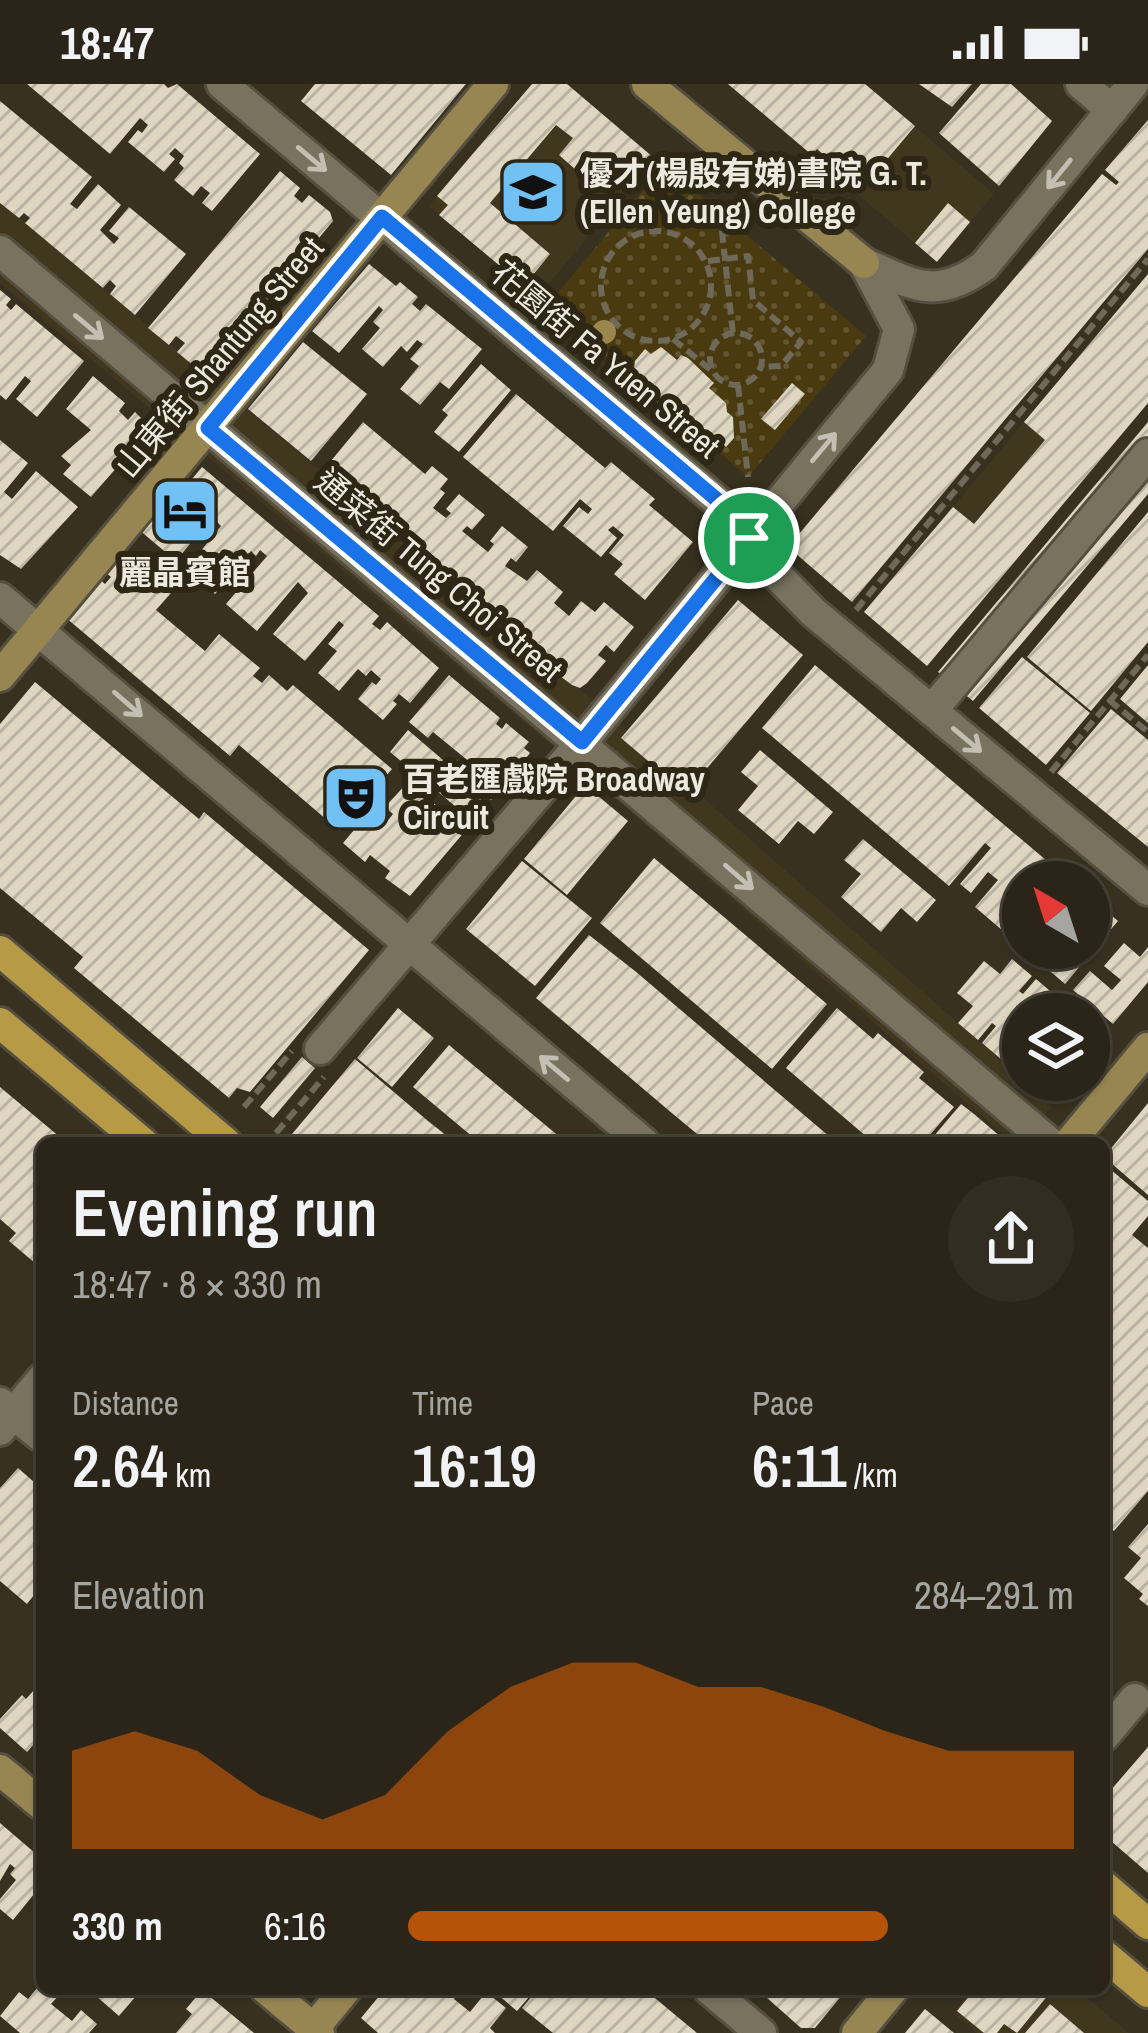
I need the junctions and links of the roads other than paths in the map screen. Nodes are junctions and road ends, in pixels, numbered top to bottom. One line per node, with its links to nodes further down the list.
1 (222, 84): 7 (street, 花園街 Fa Yuen Street, one-way to 7)
2 (493, 84): 7 (street, 山東街 Shantung Street)
3 (647, 84): 9 (street)
4 (1081, 84): 6 (street)
5 (1133, 84): 6 (street)
6 (1112, 110): 9 (street, one-way to 9)
7 (382, 217): 10 (street, 山東街 Shantung Street); 12 (street, 花園街 Fa Yuen Street)
8 (0, 251): 10 (street, 通菜街 Tung Choi Street, one-way to 10)
9 (864, 263): 12 (street, one-way to 9)
10 (208, 428): 14 (street, 山東街 Shantung Street); 17 (street, 通菜街 Tung Choi Street)
11 (1148, 454): 16 (street)
12 (749, 538): 16 (street, 花園街 Fa Yuen Street); 17 (street)
13 (0, 598): 14 (street)
14 (38, 629): 15 (street, 山東街 Shantung Street); 19 (street, one-way to 19)
15 (0, 676)
16 (932, 710): 18 (street, 花園街 Fa Yuen Street, one-way to 18)
17 (582, 742): 19 (street); 27 (street, 通菜街 Tung Choi Street, one-way to 27)
18 (1148, 890)
19 (407, 945): 23 (street); 26 (street, one-way to 19)
20 (0, 951): 25 (main road)
21 (0, 1023): 24 (main road)
22 (1148, 1048): 28 (street)
23 (320, 1049)
24 (136, 1137)
25 (219, 1137)
26 (637, 1137)
27 (1043, 1137)
28 (1074, 1137)
29 (36, 1385): 30 (street)
30 (4, 1416): 31 (street)
31 (36, 1434)
32 (1136, 1699): 33 (street)
33 (1110, 1729)
34 (0, 1770): 35 (street)
35 (36, 1794)
36 (1110, 1891): 37 (main road)
37 (1148, 1924)
38 (1110, 1960): 39 (main road)
39 (1148, 1992)
40 (273, 1995): 44 (street)
41 (342, 1995): 44 (street)
42 (716, 1995): 45 (street)
43 (888, 1995): 46 (street)
44 (314, 2032)
45 (761, 2033)
46 (857, 2033)

